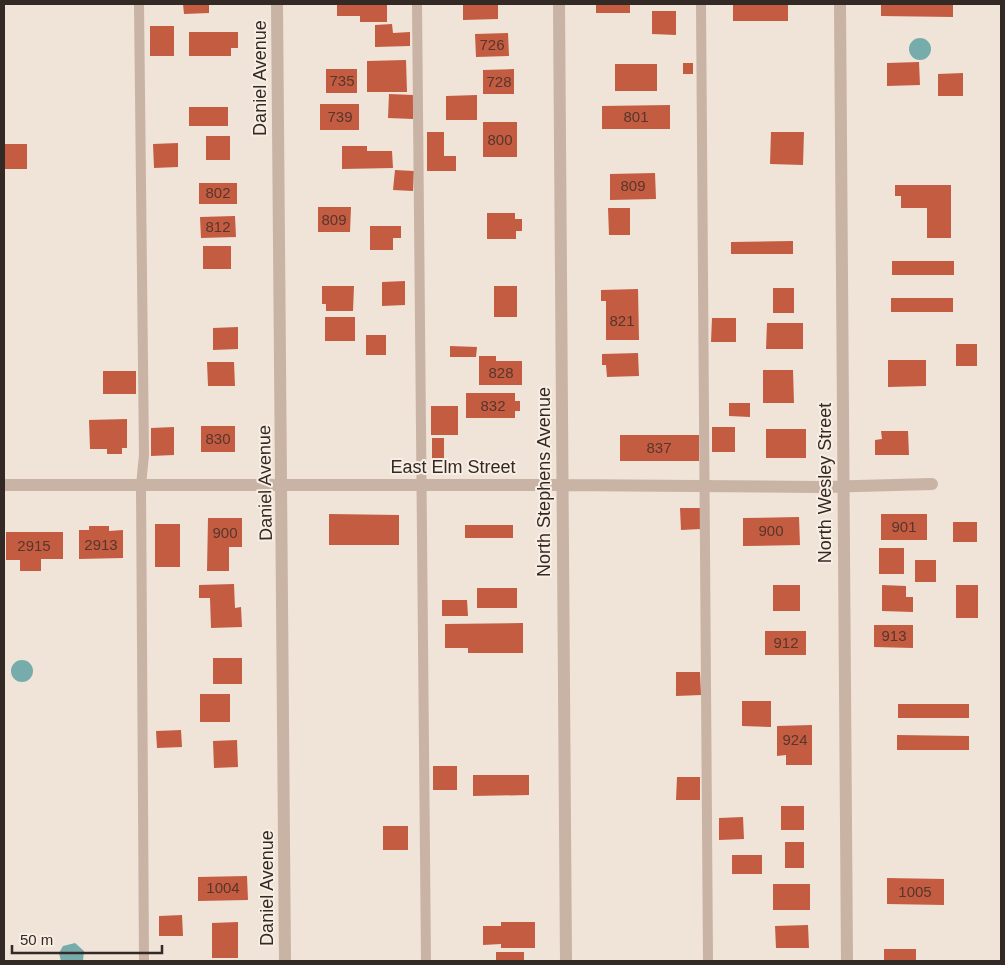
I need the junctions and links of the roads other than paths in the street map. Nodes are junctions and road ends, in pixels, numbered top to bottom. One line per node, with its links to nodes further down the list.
1 (139, 4): 12 (lane)
2 (277, 4): 7 (street, Daniel Avenue)
3 (417, 4): 8 (lane)
4 (560, 4): 9 (street, North Stephens Avenue)
5 (701, 4): 13 (lane)
6 (840, 4): 14 (street, North Wesley Street)
7 (283, 484): 8 (street, East Elm Street); 12 (street, East Elm Street); 16 (street, Daniel Avenue)
8 (421, 484): 9 (street, East Elm Street); 17 (lane)
9 (563, 484): 13 (street, East Elm Street); 18 (street, North Stephens Avenue)
10 (932, 484): 14 (street, East Elm Street)
11 (4, 485): 12 (street, East Elm Street)
12 (141, 485): 15 (lane)
13 (705, 486): 14 (street, East Elm Street); 19 (lane)
14 (843, 486): 20 (street, North Wesley Street)
15 (144, 961)
16 (285, 961)
17 (426, 961)
18 (566, 961)
19 (708, 961)
20 (847, 961)

